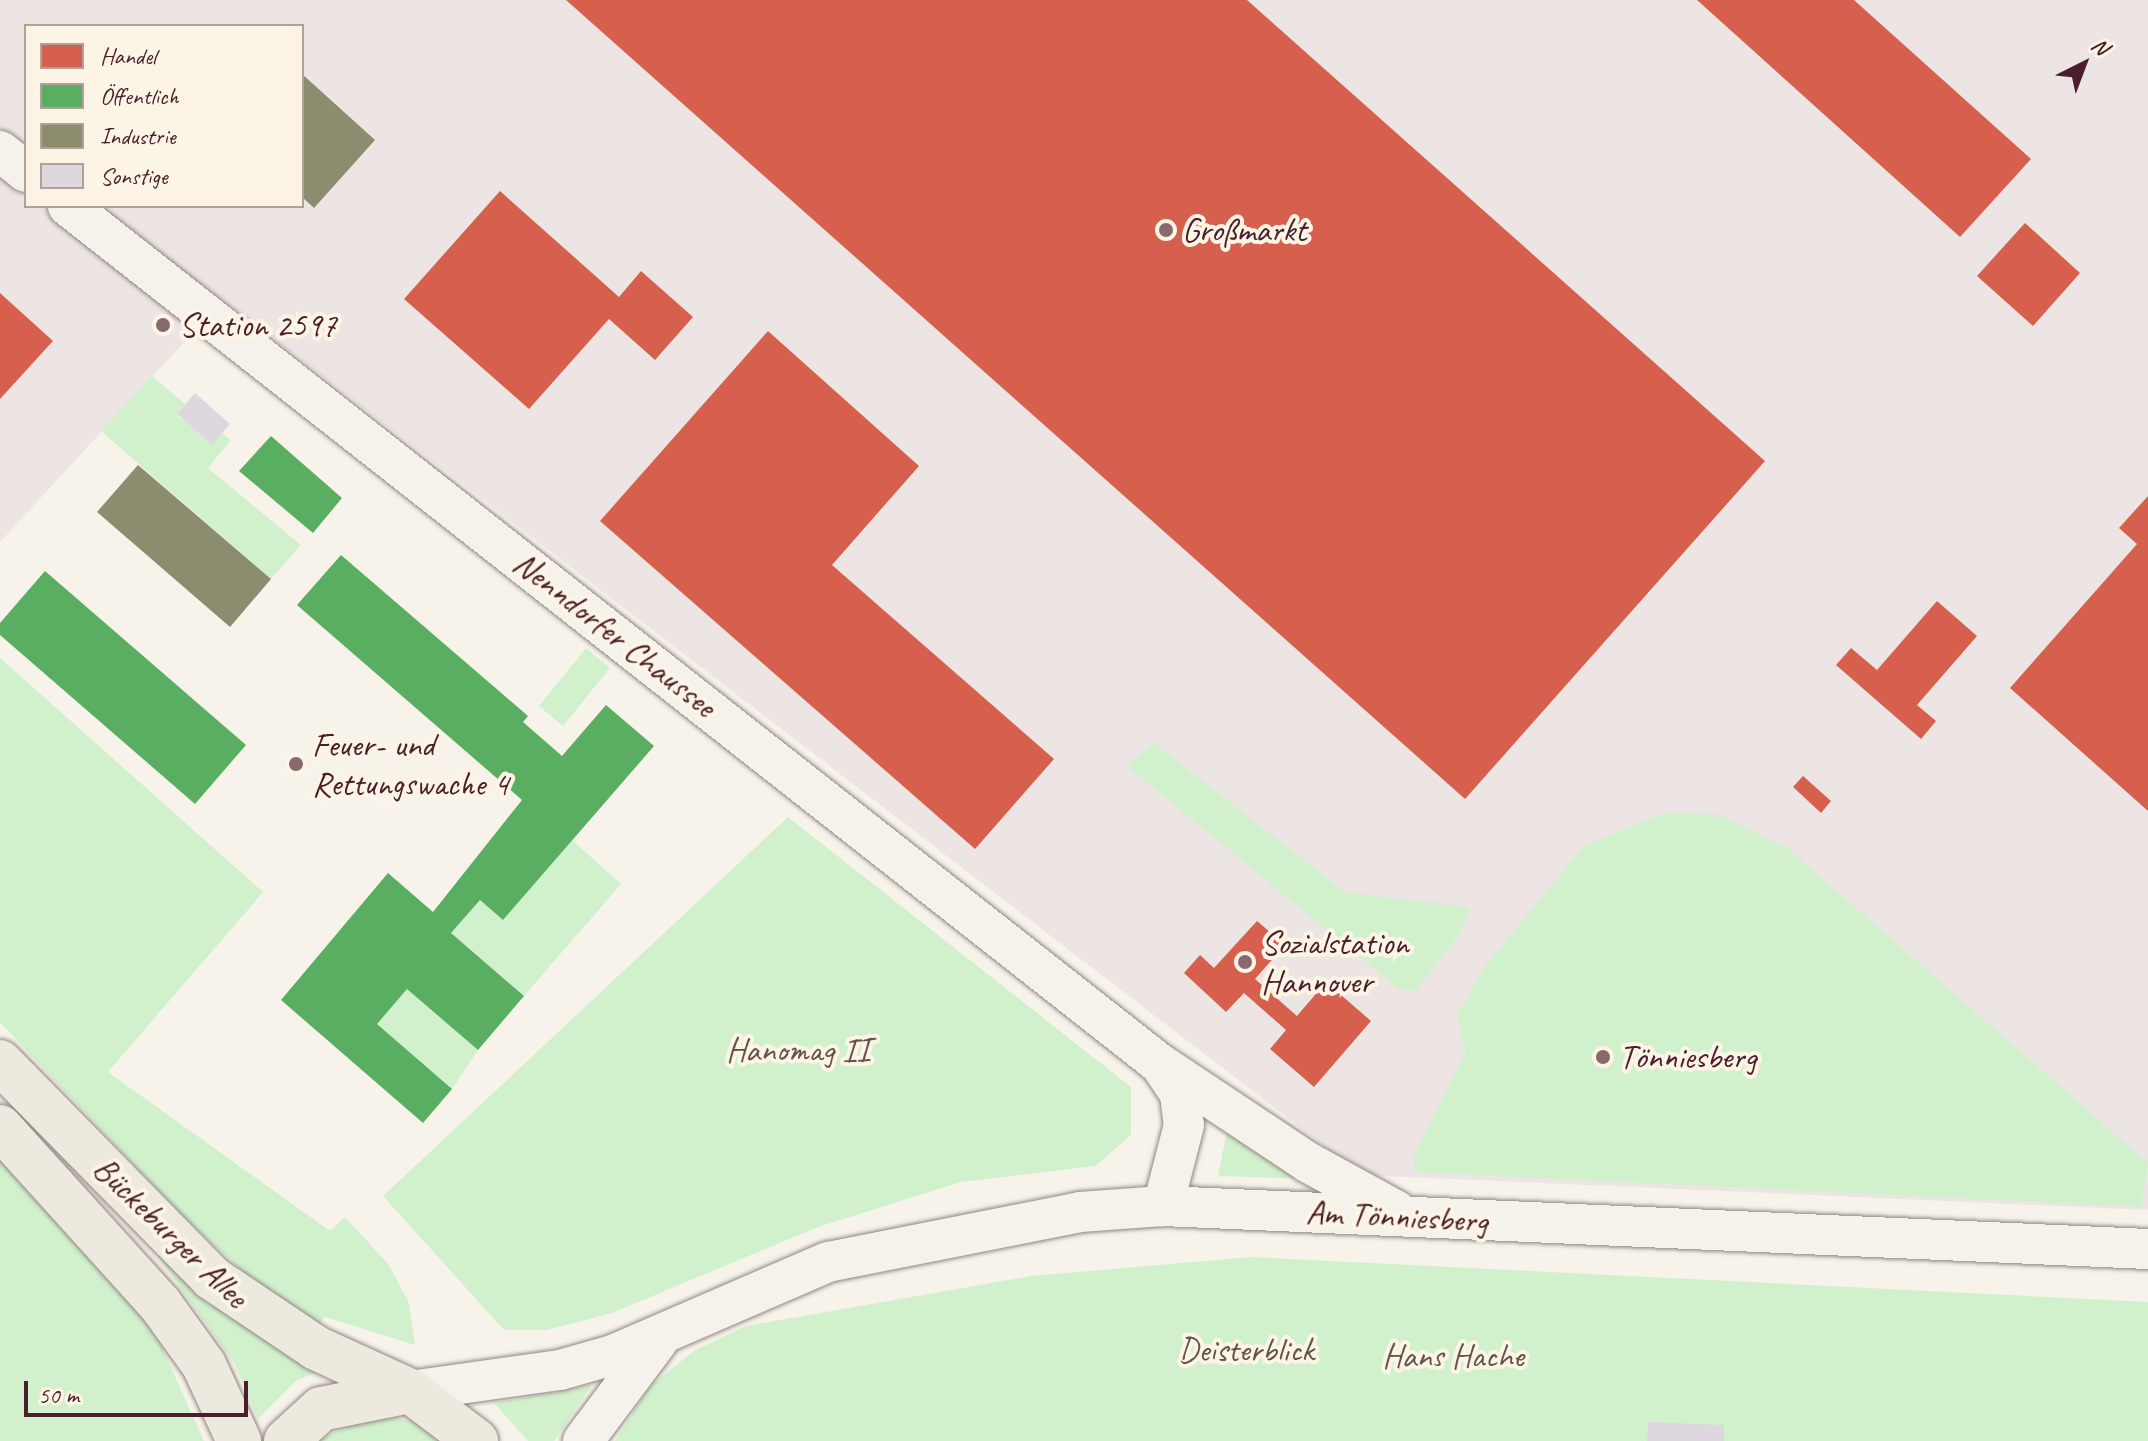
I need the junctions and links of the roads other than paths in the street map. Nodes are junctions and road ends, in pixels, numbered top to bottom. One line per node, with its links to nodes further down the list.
1 (0, 151): 2 (street)
2 (24, 170)
3 (71, 208): 5 (street, Nenndorfer Chaussee)
4 (0, 1062): 11 (main road, Bückeburger Allee)
5 (1160, 1064): 7 (street, Nenndorfer Chaussee); 8 (street, Nenndorfer Chaussee)
6 (0, 1127): 12 (main road, Bückeburger Allee)
7 (1163, 1206): 8 (street, Am Tönniesberg); 10 (street, Am Tönniesberg)
8 (1408, 1216): 9 (street, Am Tönniesberg)
9 (2148, 1249)
10 (665, 1333): 11 (street, Am Tönniesberg); 15 (street, Am Tönniesberg)
11 (410, 1391): 13 (main road); 14 (main road, Bückeburger Allee)
12 (239, 1441)
13 (286, 1441)
14 (476, 1441)
15 (583, 1441)

